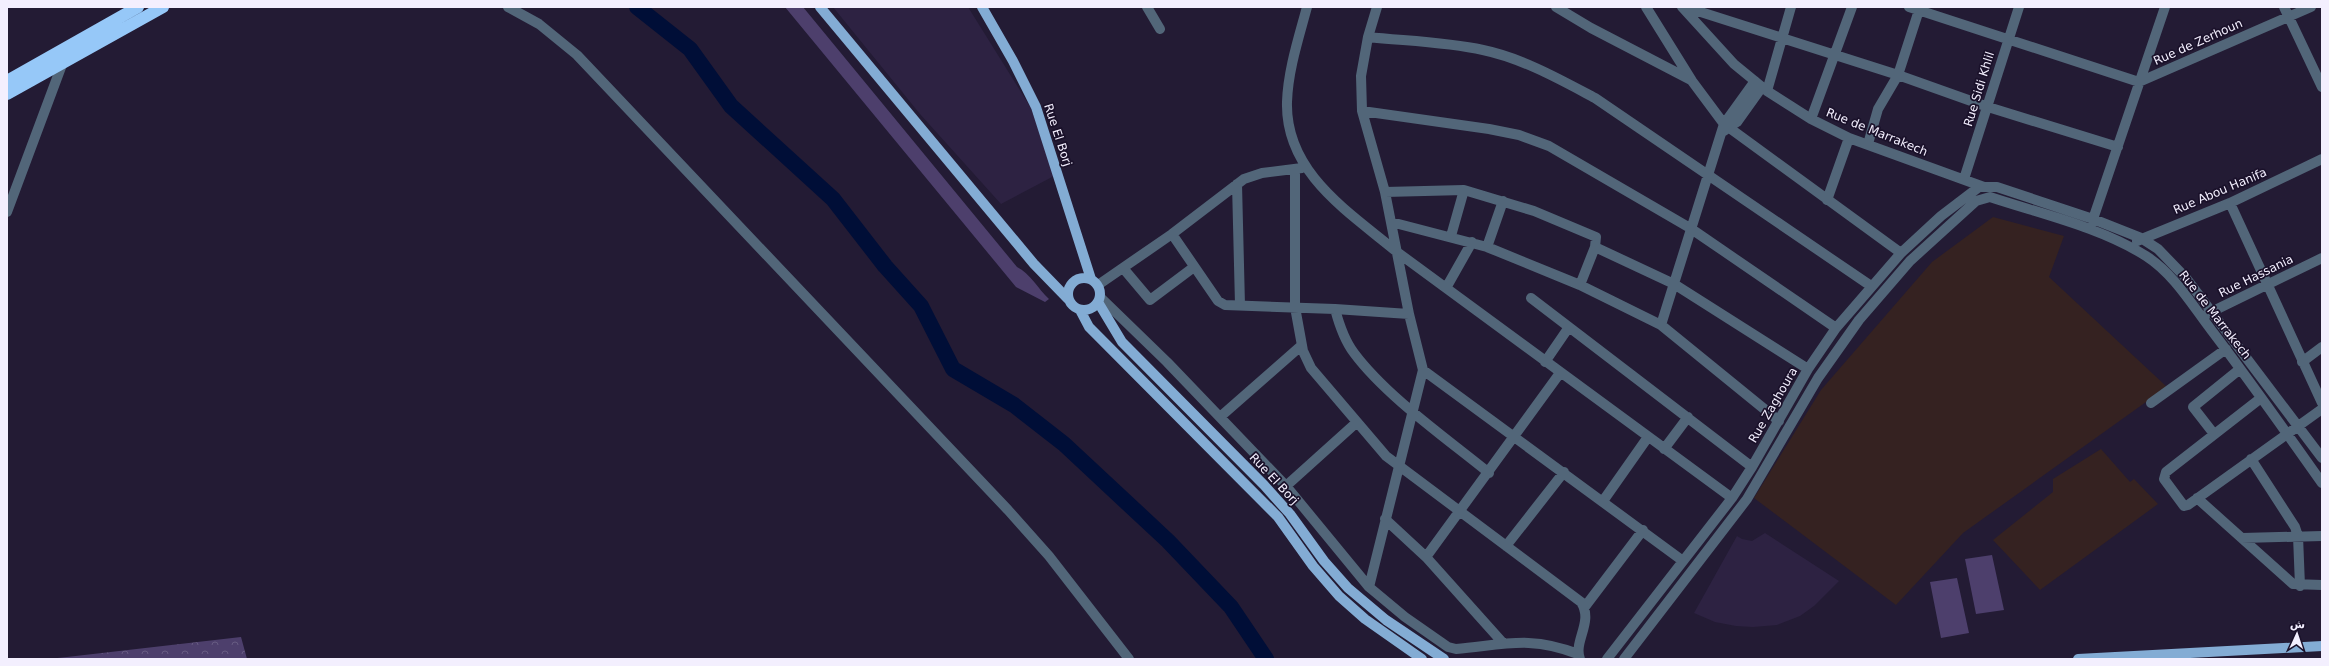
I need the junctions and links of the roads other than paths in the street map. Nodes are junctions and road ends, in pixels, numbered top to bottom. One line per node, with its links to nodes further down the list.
1 (138, 7): 28 (highway)
2 (163, 7): 26 (highway)
3 (508, 7): 140 (street)
4 (820, 7): 77 (main road)
5 (982, 7): 70 (main road, Rue El Borj)
6 (1147, 7): 21 (street)
7 (1308, 7): 42 (street)
8 (1377, 7): 22 (street)
9 (1556, 7): 29 (street)
10 (1646, 7): 29 (street)
11 (1684, 7): 19 (street); 31 (street, Rue de Marrakech)
12 (1791, 7): 23 (street)
13 (1852, 7): 25 (street)
14 (2019, 7): 24 (street, Rue Sidi Khlil)
15 (2165, 7): 30 (street)
16 (2284, 7): 20 (street)
17 (2311, 7): 20 (street, Rue de Zerhoun)
18 (1916, 8): 24 (street); 27 (street)
19 (1712, 11): 23 (street)
20 (2289, 16): 30 (street, Rue de Zerhoun); 32 (street)
21 (1160, 28)
22 (1368, 37): 35 (street); 43 (street)
23 (1781, 38): 25 (street); 31 (street)
24 (2007, 39): 30 (street); 34 (street, Rue Sidi Khlil)
25 (1836, 56): 27 (street); 36 (street)
26 (63, 62): 33 (highway); 53 (street)
27 (1898, 75): 34 (street); 39 (street)
28 (7, 81)
29 (1692, 81): 37 (street)
30 (2139, 82): 40 (street)
31 (1761, 86): 36 (street, Rue de Marrakech); 37 (street)
32 (2322, 87)
33 (7, 94)
34 (1988, 107): 40 (street); 44 (street, Rue Sidi Khlil)
35 (1362, 111): 48 (street); 56 (street)
36 (1811, 119): 38 (street, Rue de Marrakech)
37 (1725, 128): 43 (street); 50 (street)
38 (1850, 138): 39 (street, Rue de Marrakech); 50 (street)
39 (1868, 144): 44 (street, Rue de Marrakech)
40 (2118, 147): 54 (street)
41 (2322, 159): 52 (street, Rue Abou Hanifa)
42 (1300, 168): 45 (street); 65 (street); 80 (street)
43 (1708, 174): 56 (street); 73 (street)
44 (1964, 179): 46 (street, Rue de Marrakech)
45 (1237, 184): 58 (street); 79 (street)
46 (1983, 186): 49 (street); 54 (street, Rue de Marrakech); 66 (street, Rue Zaghoura)
47 (1464, 190): 48 (street); 51 (street); 59 (street)
48 (1385, 192): 55 (street)
49 (1990, 197): 57 (street, Rue de Marrakech); 144 (street, Rue Zaghoura)
50 (1827, 200): 66 (street)
51 (1503, 201): 62 (street); 64 (street)
52 (2230, 203): 60 (street, Rue Abou Hanifa); 74 (street)
53 (7, 212)
54 (2093, 219): 57 (street); 60 (street, Rue de Marrakech)
55 (1391, 222): 59 (street); 65 (street)
56 (1690, 228): 71 (street); 88 (street)
57 (2089, 230): 63 (street, Rue de Marrakech)
58 (1172, 234): 68 (street); 69 (street)
59 (1450, 236): 61 (street)
60 (2141, 238): 63 (street, Rue Abou Hanifa); 83 (street, Rue de Marrakech)
61 (1472, 242): 62 (street); 75 (street)
62 (1487, 246): 72 (street)
63 (2128, 246): 85 (street, Rue de Marrakech)
64 (1595, 248): 71 (street); 72 (street)
65 (1397, 252): 75 (street); 84 (street)
66 (1901, 253): 73 (street, Rue Zaghoura)
67 (2322, 258): 74 (street, Rue Hassania)
68 (1194, 267): 69 (street); 79 (street)
69 (1123, 268): 70 (street)
70 (1095, 282): 77 (main road); 78 (main road)
71 (1674, 284): 86 (street); 94 (street)
72 (1580, 285): 86 (street)
73 (1871, 286): 88 (street, Rue Zaghoura)
74 (2267, 286): 83 (street, Rue Hassania); 93 (street)
75 (1446, 288): 92 (street)
76 (1531, 298): 87 (street)
77 (1068, 299): 82 (main road)
78 (1099, 300): 82 (main road); 103 (street); 142 (main road, Rue El Borj)
79 (1240, 306): 80 (street)
80 (1296, 307): 81 (street); 89 (street)
81 (1335, 308): 84 (street); 102 (street)
82 (1080, 310): 141 (main road, Rue El Borj)
83 (2213, 312): 85 (street, Rue Hassania); 107 (street, Rue de Marrakech)
84 (1409, 314): 96 (street)
85 (2201, 317): 91 (street, Rue de Marrakech)
86 (1661, 325): 105 (street)
87 (1569, 328): 92 (street); 104 (street)
88 (1836, 328): 94 (street, Rue Zaghoura)
89 (1302, 346): 103 (street); 106 (street)
90 (2322, 347): 93 (street)
91 (2226, 349): 95 (street, Rue de Marrakech); 99 (street)
92 (1545, 362): 97 (street)
93 (2302, 362): 100 (street)
94 (1808, 369): 105 (street, Rue Zaghoura)
95 (2240, 369): 98 (street, Rue de Marrakech); 108 (street)
96 (1423, 370): 102 (street); 110 (street)
97 (1560, 373): 110 (street); 111 (street)
98 (2261, 398): 108 (street); 109 (street, Rue de Marrakech)
99 (2151, 403)
100 (2322, 403)
101 (2322, 409): 107 (street)
102 (1412, 411): 115 (street); 118 (street)
103 (1220, 417): 120 (street)
104 (1688, 417): 112 (street); 116 (street)
105 (1779, 421): 116 (street, Rue Zaghoura)
106 (1356, 423): 115 (street); 120 (street)
107 (2299, 425): 109 (street); 113 (street, Rue de Marrakech)
108 (2214, 434): 122 (street)
109 (2287, 434): 114 (street); 119 (street, Rue de Marrakech)
110 (1515, 436): 117 (street); 118 (street)
111 (1648, 437): 112 (street); 123 (street)
112 (1664, 449): 121 (street)
113 (2322, 458)
114 (2251, 459): 122 (street); 127 (street)
115 (1398, 465): 124 (street); 125 (street)
116 (1752, 467): 121 (street, Rue Zaghoura)
117 (1564, 472): 123 (street); 130 (street)
118 (1489, 473): 124 (street)
119 (2322, 483)
120 (1286, 486): 135 (street)
121 (1732, 498): 132 (street, Rue Zaghoura)
122 (2198, 498): 129 (street)
123 (1603, 501): 126 (street)
124 (1458, 511): 130 (street); 131 (street)
125 (1384, 519): 131 (street); 135 (street)
126 (1643, 530): 132 (street); 136 (street)
127 (2298, 536): 128 (street); 129 (street); 134 (street)
128 (2322, 536)
129 (2242, 538): 134 (street)
130 (1506, 546): 136 (street)
131 (1426, 557): 137 (street)
132 (1683, 561): 143 (street, Rue Zaghoura)
133 (2322, 585): 134 (street)
134 (2300, 586)
135 (1369, 587): 137 (street)
136 (1584, 608): 139 (street)
137 (1503, 643): 139 (street)
138 (2322, 646): 145 (main road)
139 (1579, 656)
140 (1129, 659)
141 (1422, 659)
142 (1444, 659)
143 (1607, 659)
144 (1624, 659)
145 (2078, 659)

